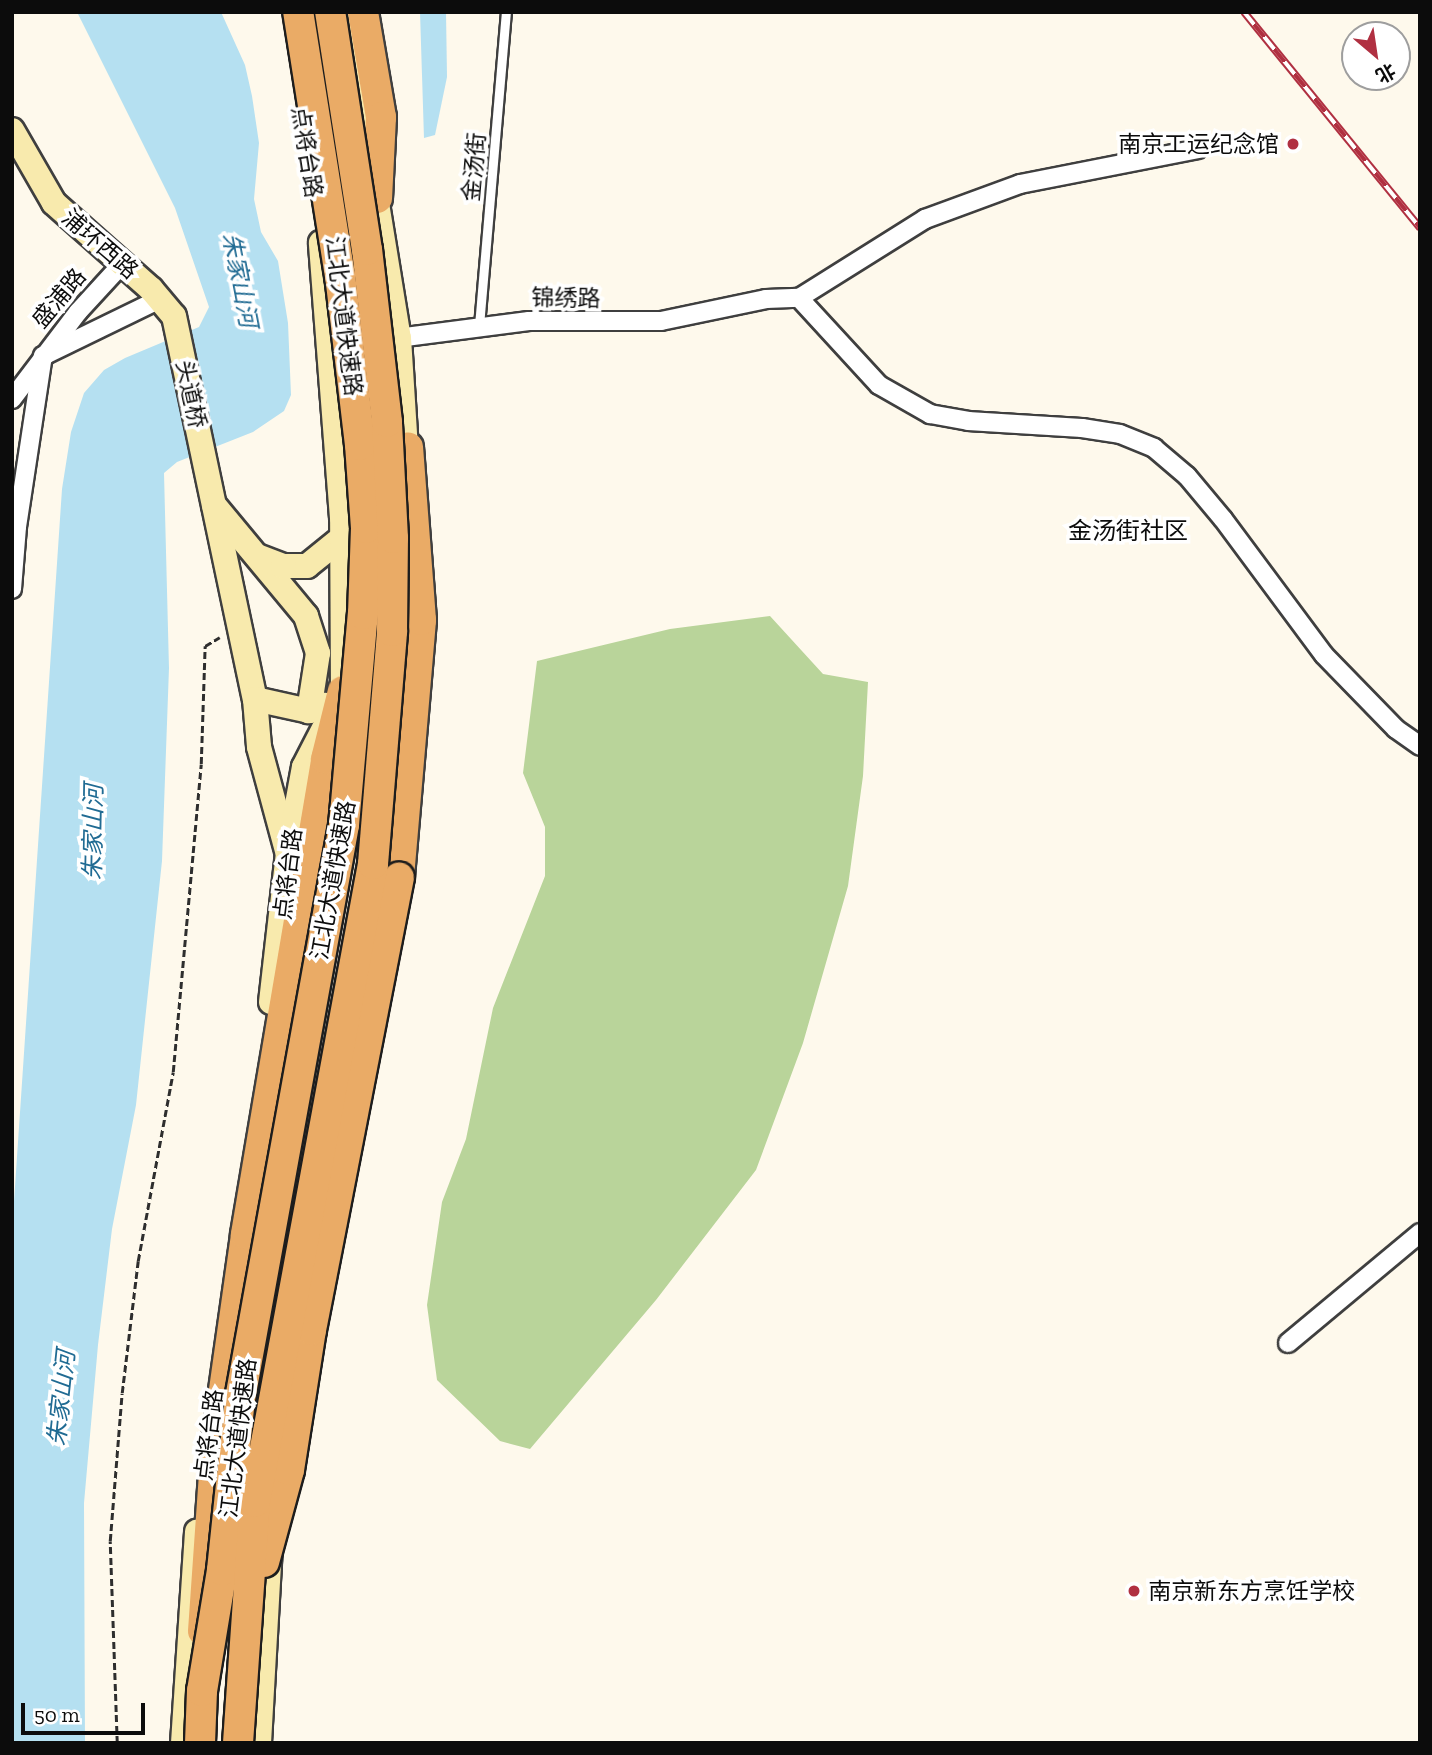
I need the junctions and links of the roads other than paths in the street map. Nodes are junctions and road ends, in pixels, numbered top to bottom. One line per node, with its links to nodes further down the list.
1 (285, 12): 15 (main road, 点将台路)
2 (298, 12): 31 (highway, 江北大道快速路, bridge)
3 (330, 12): 30 (highway, 江北大道快速路, bridge)
4 (346, 12): 9 (main road)
5 (363, 12): 9 (highway)
6 (506, 12): 13 (lane, 金汤街)
7 (12, 130): 10 (main road, 浦环西路)
8 (1198, 149): 11 (street)
9 (377, 198): 14 (main road)
10 (122, 264): 12 (main road, 浦环西路); 16 (street, 盛浦路)
11 (799, 298): 13 (street, 锦绣路); 26 (street)
12 (167, 307): 16 (street); 19 (main road, 头道桥)
13 (479, 326): 14 (street, 锦绣路)
14 (399, 338): 15 (street, 锦绣路); 18 (main road)
15 (332, 345): 20 (main road, 点将台路)
16 (43, 356): 17 (street, 盛浦路); 22 (street)
17 (12, 400)
18 (408, 447): 30 (highway, bridge); 35 (main road)
19 (212, 502): 21 (main road); 24 (main road, 头道桥)
20 (343, 537): 21 (main road); 23 (main road, 点将台路)
21 (256, 556): 25 (main road)
22 (12, 589)
23 (343, 691): 25 (main road); 27 (main road, 点将台路); 31 (highway, bridge)
24 (255, 698): 25 (main road); 27 (main road, 头道桥)
25 (309, 711)
26 (1420, 746)
27 (288, 853): 32 (main road, 点将台路)
28 (1420, 1233): 29 (street)
29 (1288, 1343)
30 (247, 1620): 34 (highway, 江北大道快速路, bridge)
31 (202, 1691): 33 (highway, 江北大道快速路, bridge)
32 (183, 1743)
33 (200, 1743)
34 (238, 1743)
35 (259, 1743)

